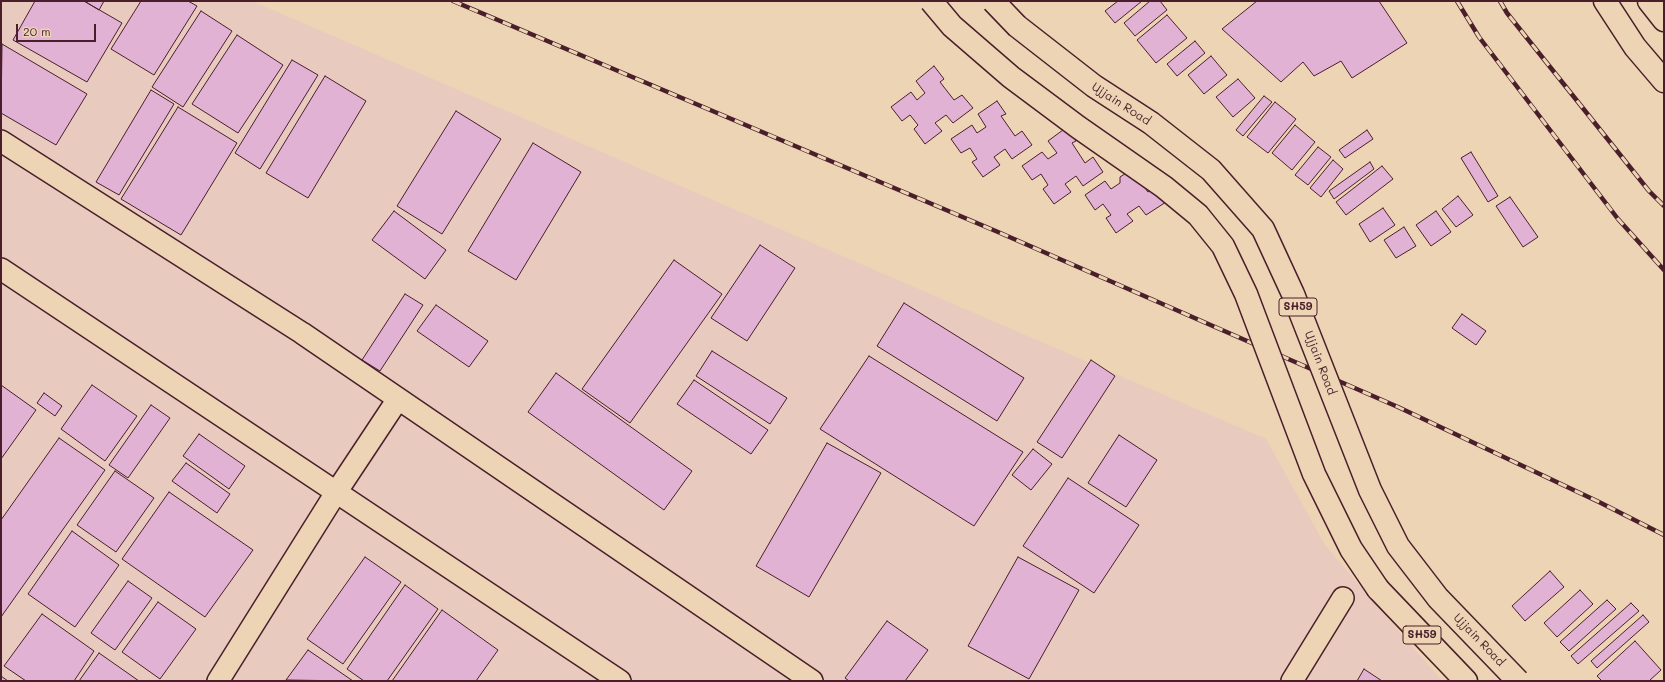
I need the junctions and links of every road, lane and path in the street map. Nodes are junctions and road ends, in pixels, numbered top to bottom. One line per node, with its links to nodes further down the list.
1 (931, 1): 16 (main road, SH59, bridge)
2 (993, 1): 17 (main road, Ujjain Road / SH59, bridge)
3 (1606, 1): 6 (main road)
4 (1649, 1): 5 (main road)
5 (1664, 20)
6 (1664, 80)
7 (1, 141): 9 (street)
8 (1, 269): 10 (street)
9 (398, 399): 10 (street); 14 (street)
10 (337, 491): 12 (street); 13 (street)
11 (1343, 598): 15 (street)
12 (218, 681)
13 (620, 681)
14 (812, 681)
15 (1292, 681)
16 (1466, 681)
17 (1518, 681)

